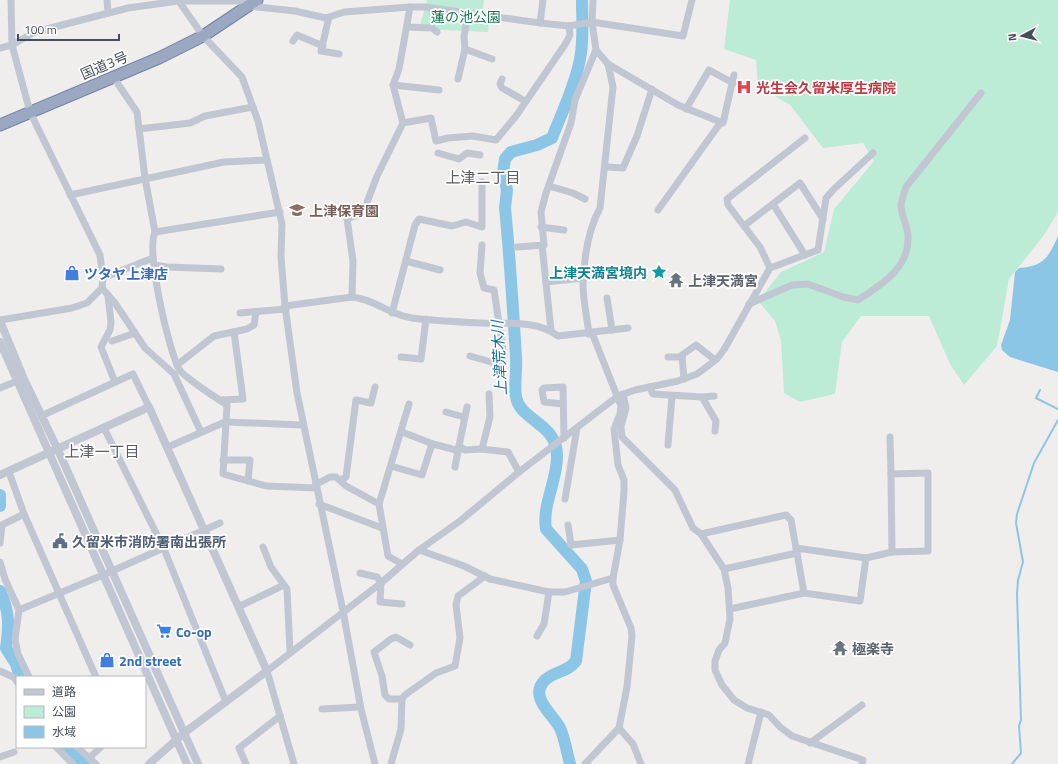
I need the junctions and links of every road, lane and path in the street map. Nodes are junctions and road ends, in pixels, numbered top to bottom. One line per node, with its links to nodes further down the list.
1 (11, 0): 21 (street)
2 (107, 0): 11 (street)
3 (543, 0): 15 (street)
4 (593, 0): 14 (street)
5 (692, 0): 14 (street)
6 (178, 1): 7 (street); 11 (street); 19 (street)
7 (254, 2): 13 (street); 19 (highway, 国道3号)
8 (403, 4): 10 (street); 13 (street)
9 (426, 4): 10 (street); 12 (street)
10 (410, 7): 17 (street)
11 (108, 13): 21 (street)
12 (468, 13): 15 (street); 24 (street)
13 (329, 17): 22 (street)
14 (592, 22): 16 (street); 25 (street)
15 (540, 23): 16 (street)
16 (569, 26): 38 (street)
17 (407, 27): 18 (street); 34 (street)
18 (437, 32)
19 (203, 36): 30 (highway, 国道3号); 39 (street)
20 (293, 41): 22 (street)
21 (12, 45): 23 (street); 41 (street)
22 (323, 46): 26 (street)
23 (0, 48)
24 (465, 49): 27 (street); 31 (street)
25 (596, 50): 28 (street); 54 (street)
26 (339, 54)
27 (492, 59)
28 (608, 64): 35 (street); 75 (street)
29 (734, 75): 33 (street)
30 (114, 78): 41 (highway, 国道3号); 45 (street)
31 (458, 79)
32 (502, 79): 38 (street)
33 (733, 83): 40 (street); 42 (street)
34 (393, 85): 36 (street); 43 (street)
35 (652, 89): 40 (street); 51 (street)
36 (439, 90)
37 (981, 93): 81 (street)
38 (525, 101): 43 (street)
39 (253, 107): 45 (street); 50 (street)
40 (686, 109): 42 (street)
41 (30, 112): 44 (highway, 国道3号); 55 (street)
42 (721, 122): 58 (street)
43 (403, 123): 79 (street)
44 (0, 125)
45 (139, 129): 52 (street)
46 (805, 138): 61 (street)
47 (438, 153): 49 (street)
48 (873, 153): 60 (street)
49 (480, 156)
50 (267, 160): 52 (street); 59 (street)
51 (608, 167)
52 (145, 178): 55 (street); 64 (street)
53 (482, 182): 70 (street)
54 (549, 186): 56 (street); 62 (street)
55 (70, 194): 74 (street)
56 (585, 199)
57 (773, 204): 60 (street); 61 (street); 68 (street)
58 (658, 210)
59 (280, 212): 64 (street); 82 (street)
60 (823, 219): 68 (street)
61 (744, 226): 71 (street)
62 (541, 227): 63 (street); 65 (street)
63 (564, 230)
64 (155, 232): 69 (street)
65 (542, 245): 67 (street); 76 (street)
66 (482, 246): 88 (street)
67 (517, 247)
68 (804, 255): 71 (street)
69 (154, 261): 72 (street); 74 (street); 102 (street)
70 (406, 261): 73 (street); 85 (street)
71 (770, 268): 81 (street)
72 (221, 269)
73 (440, 270)
74 (103, 278): 77 (street)
75 (584, 278): 76 (street); 94 (street)
76 (546, 282): 90 (street)
77 (102, 288): 78 (street); 87 (street)
78 (107, 294): 93 (street); 105 (street)
79 (352, 297): 82 (street); 85 (street)
80 (607, 298): 91 (street)
81 (750, 304): 101 (street)
82 (285, 307): 83 (street); 123 (street)
83 (256, 312): 84 (street); 92 (street)
84 (240, 313)
85 (392, 313): 86 (street)
86 (426, 319): 88 (street); 100 (street)
87 (0, 320): 104 (street)
88 (498, 324): 90 (street); 97 (street)
89 (628, 328): 91 (street)
90 (551, 330): 94 (street)
91 (612, 330): 94 (street)
92 (234, 332): 102 (street); 114 (street)
93 (135, 333): 95 (street); 102 (street)
94 (591, 333): 110 (street)
95 (112, 341)
96 (0, 342): 104 (street)
97 (470, 356)
98 (668, 357): 99 (street)
99 (682, 357): 101 (street); 103 (street)
100 (401, 358)
101 (715, 360): 103 (street)
102 (177, 370): 114 (street); 127 (street)
103 (684, 378): 106 (street)
104 (21, 380): 107 (street); 120 (street); 137 (street)
105 (115, 382): 118 (street); 120 (street)
106 (650, 386): 110 (street); 111 (street)
107 (0, 388)
108 (375, 388): 144 (street)
109 (488, 394): 135 (street)
110 (620, 395): 125 (street); 155 (street); 156 (street)
111 (672, 396): 113 (street); 132 (street)
112 (714, 396): 113 (street)
113 (702, 397): 126 (street)
114 (220, 400): 122 (street)
115 (409, 404): 128 (street)
116 (563, 404): 130 (street)
117 (467, 406): 121 (street)
118 (149, 407): 124 (street); 133 (street)
119 (446, 412): 121 (street)
120 (41, 416): 136 (street)
121 (464, 416): 134 (street)
122 (225, 422): 123 (street); 127 (street); 138 (street)
123 (303, 425): 146 (street)
124 (104, 428): 136 (street); 159 (street)
125 (577, 428): 130 (street); 147 (street)
126 (715, 431)
127 (202, 432): 133 (street)
128 (402, 432): 131 (street); 139 (street)
129 (890, 437): 143 (street)
130 (564, 438): 141 (street)
131 (432, 444): 134 (street); 139 (street)
132 (668, 445)
133 (168, 447): 154 (street)
134 (458, 448): 135 (street); 140 (street)
135 (482, 449): 141 (street)
136 (58, 450): 137 (street); 167 (street)
137 (49, 452): 142 (street); 169 (street)
138 (223, 460): 145 (street); 145 (street)
139 (391, 466): 149 (street)
140 (455, 467)
141 (519, 472): 160 (street)
142 (3, 473): 150 (street)
143 (891, 474): 162 (street); 162 (street)
144 (341, 480): 146 (street); 149 (street)
145 (248, 481): 146 (street)
146 (316, 487): 148 (street)
147 (566, 499)
148 (319, 504): 153 (street); 181 (street)
149 (379, 504): 153 (street)
150 (24, 514): 157 (street); 176 (street)
151 (220, 523): 154 (street)
152 (568, 524): 156 (street)
153 (382, 528): 165 (street)
154 (204, 530): 159 (street); 178 (street)
155 (701, 534): 161 (street); 166 (street)
156 (620, 540): 171 (street)
157 (0, 543)
158 (263, 547): 173 (street)
159 (164, 549): 167 (street); 191 (street)
160 (419, 550): 165 (street); 170 (street)
161 (797, 551): 163 (street); 166 (street); 175 (street)
162 (892, 552): 163 (street)
163 (866, 558): 175 (street)
164 (0, 562): 180 (street)
165 (402, 564): 172 (street)
166 (724, 569): 179 (street)
167 (111, 571): 169 (street); 198 (street)
168 (360, 573): 172 (street)
169 (103, 575): 176 (street); 199 (street)
170 (485, 576): 174 (street); 190 (street)
171 (613, 578): 174 (street); 197 (street)
172 (381, 583): 177 (street); 181 (street)
173 (284, 585): 178 (street); 184 (street)
174 (549, 592): 182 (street)
175 (804, 593): 179 (street)
176 (58, 594): 180 (street); 188 (street)
177 (402, 604)
178 (238, 607): 186 (street)
179 (730, 609): 195 (street)
180 (19, 610): 187 (street)
181 (343, 611): 184 (street); 193 (street)
182 (537, 636)
183 (410, 645): 190 (street)
184 (290, 652): 186 (street)
185 (0, 671): 189 (street)
186 (267, 671): 191 (street); 196 (street)
187 (29, 676)
188 (96, 676)
189 (16, 680)
190 (402, 699): 215 (street)
191 (226, 702): 198 (street)
192 (862, 705): 200 (street)
193 (360, 707): 194 (street); 214 (street)
194 (322, 709)
195 (761, 712): 200 (street); 218 (street)
196 (280, 716): 212 (street); 213 (street)
197 (619, 728): 216 (street); 217 (street)
198 (184, 733): 199 (street); 211 (street)
199 (177, 740): 209 (street); 210 (street)
200 (810, 743): 219 (street)
201 (57, 748): 207 (street)
202 (78, 748): 206 (street)
203 (100, 748): 206 (street)
204 (14, 752): 205 (street)
205 (0, 758)
206 (89, 758): 208 (street)
207 (73, 764)
208 (96, 764)
209 (149, 764)
210 (187, 764)
211 (198, 764)
212 (246, 764)
213 (294, 764)
214 (375, 764)
215 (391, 764)
216 (585, 764)
217 (641, 764)
218 (748, 764)
219 (862, 764)

